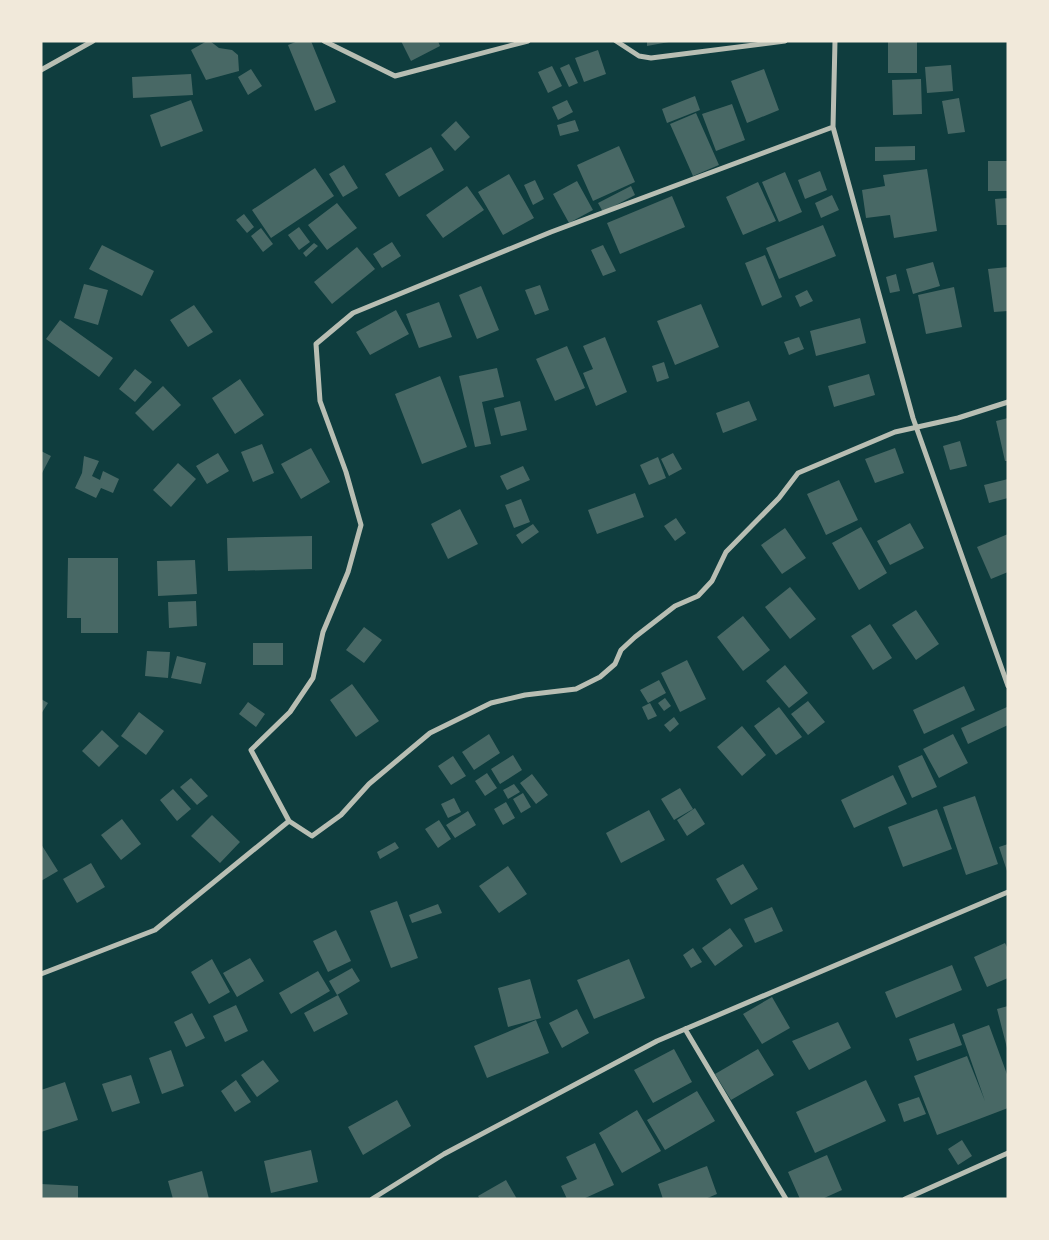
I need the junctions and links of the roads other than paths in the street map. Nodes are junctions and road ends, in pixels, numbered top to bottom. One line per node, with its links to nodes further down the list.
1 (93, 41): 7 (street)
2 (324, 41): 3 (street)
3 (528, 41)
4 (616, 41): 5 (street)
5 (784, 41)
6 (835, 41): 8 (street)
7 (41, 70)
8 (833, 127): 10 (street); 12 (street)
9 (1008, 402): 10 (street)
10 (916, 428): 11 (street); 12 (street)
11 (1008, 686)
12 (289, 821): 14 (street)
13 (1008, 892): 15 (street)
14 (41, 974)
15 (685, 1029): 17 (street); 18 (street)
16 (1008, 1153): 19 (street)
17 (372, 1199)
18 (786, 1199)
19 (905, 1199)

